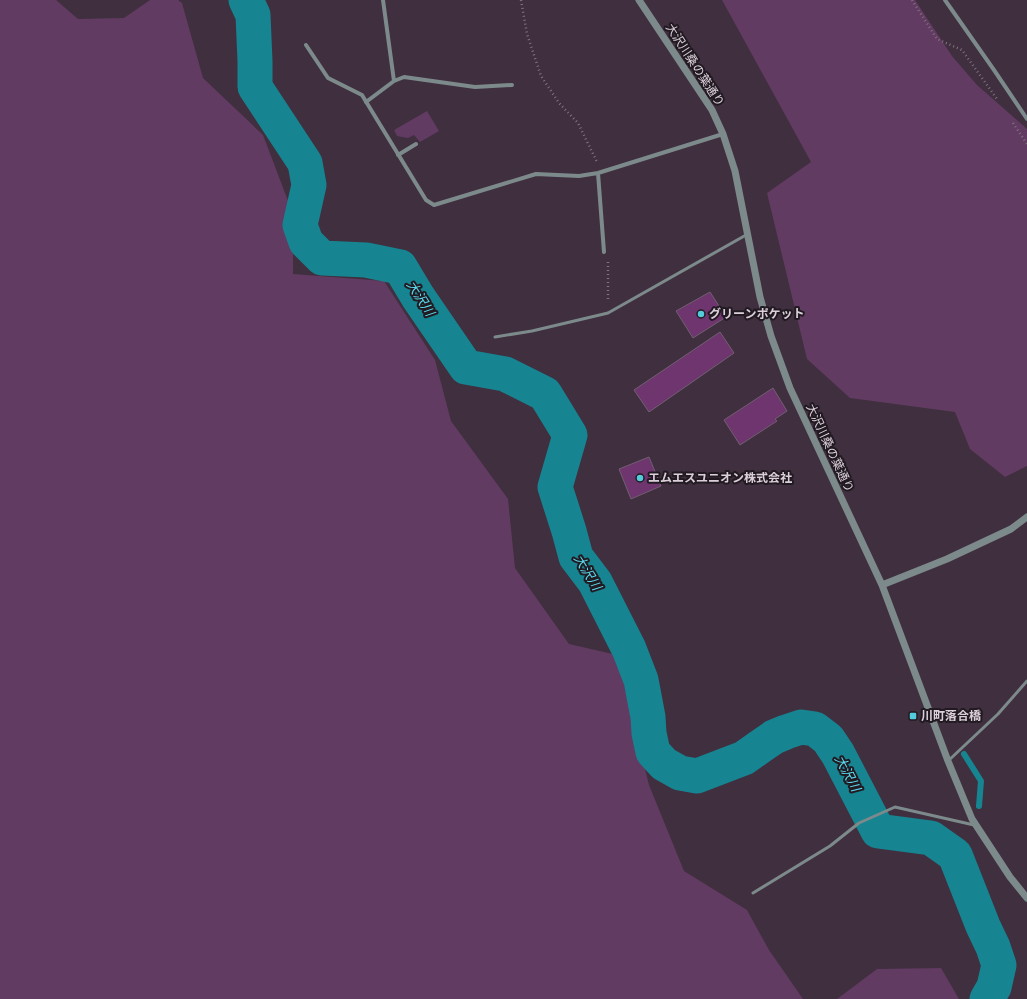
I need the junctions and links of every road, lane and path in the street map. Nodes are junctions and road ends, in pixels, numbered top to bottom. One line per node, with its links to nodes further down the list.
1 (383, 0): 7 (street)
2 (521, 0): 17 (path)
3 (639, 0): 13 (street, 大沢川桑の葉通り)
4 (945, 0): 11 (street)
5 (913, 1): 10 (path)
6 (306, 45): 9 (street)
7 (394, 81): 8 (street); 9 (street)
8 (512, 85)
9 (366, 102): 16 (street)
10 (1000, 104)
11 (1027, 118)
12 (1012, 121): 15 (path)
13 (723, 134): 17 (street); 18 (street, 大沢川桑の葉通り)
14 (416, 144): 16 (street)
15 (1027, 144)
16 (398, 155): 17 (street)
17 (600, 172): 19 (street)
18 (748, 235): 20 (lane); 23 (street, 大沢川桑の葉通り)
19 (604, 252): 20 (path)
20 (608, 313): 21 (lane)
21 (495, 337)
22 (1027, 517): 23 (street)
23 (882, 585): 25 (street, 大沢川桑の葉通り)
24 (1027, 682): 25 (lane)
25 (948, 761): 26 (street, 大沢川桑の葉通り)
26 (976, 826): 27 (lane); 28 (street, 大沢川桑の葉通り)
27 (753, 893)
28 (1027, 898)

